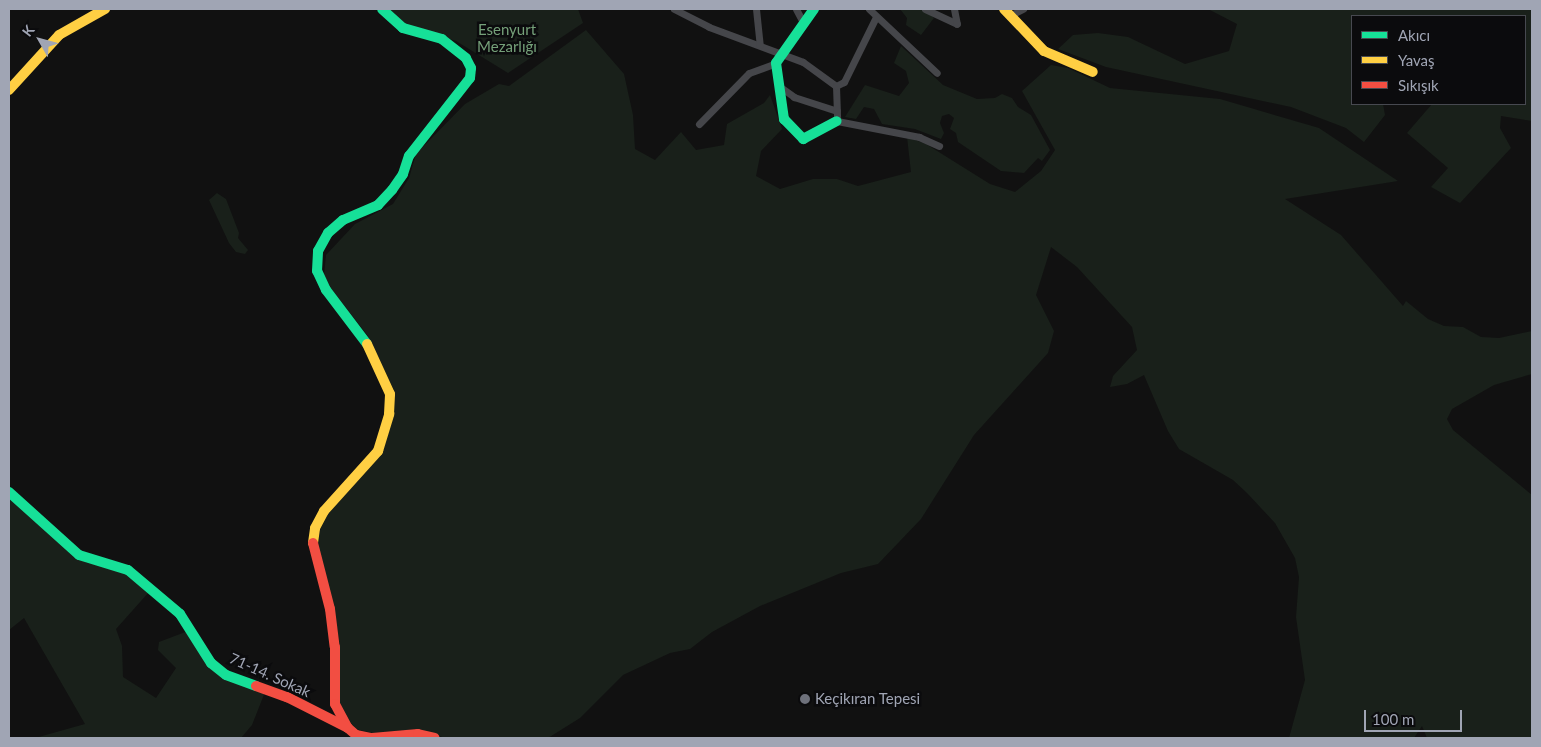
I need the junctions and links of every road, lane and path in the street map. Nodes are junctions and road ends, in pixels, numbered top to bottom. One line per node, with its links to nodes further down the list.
1 (105, 9): 21 (street)
2 (382, 9): 26 (street)
3 (674, 9): 14 (street)
4 (756, 9): 14 (street)
5 (796, 9): 13 (street)
6 (814, 9): 13 (street)
7 (869, 9): 12 (street)
8 (925, 9): 9 (street)
9 (954, 9)
10 (1023, 9): 11 (street)
11 (1006, 12): 17 (street)
12 (876, 17): 18 (street); 20 (street)
13 (803, 22): 15 (street)
14 (760, 45): 15 (street)
15 (781, 53): 16 (street); 20 (street)
16 (776, 63): 19 (street); 23 (street)
17 (1093, 72)
18 (937, 73)
19 (779, 86): 22 (street); 22 (street)
20 (836, 86): 22 (street)
21 (9, 90)
22 (837, 116): 24 (street)
23 (699, 124)
24 (939, 146)
25 (9, 492): 26 (street, 71-14. Sokak)
26 (348, 728): 27 (street, 71-14. Sokak)
27 (435, 738)

